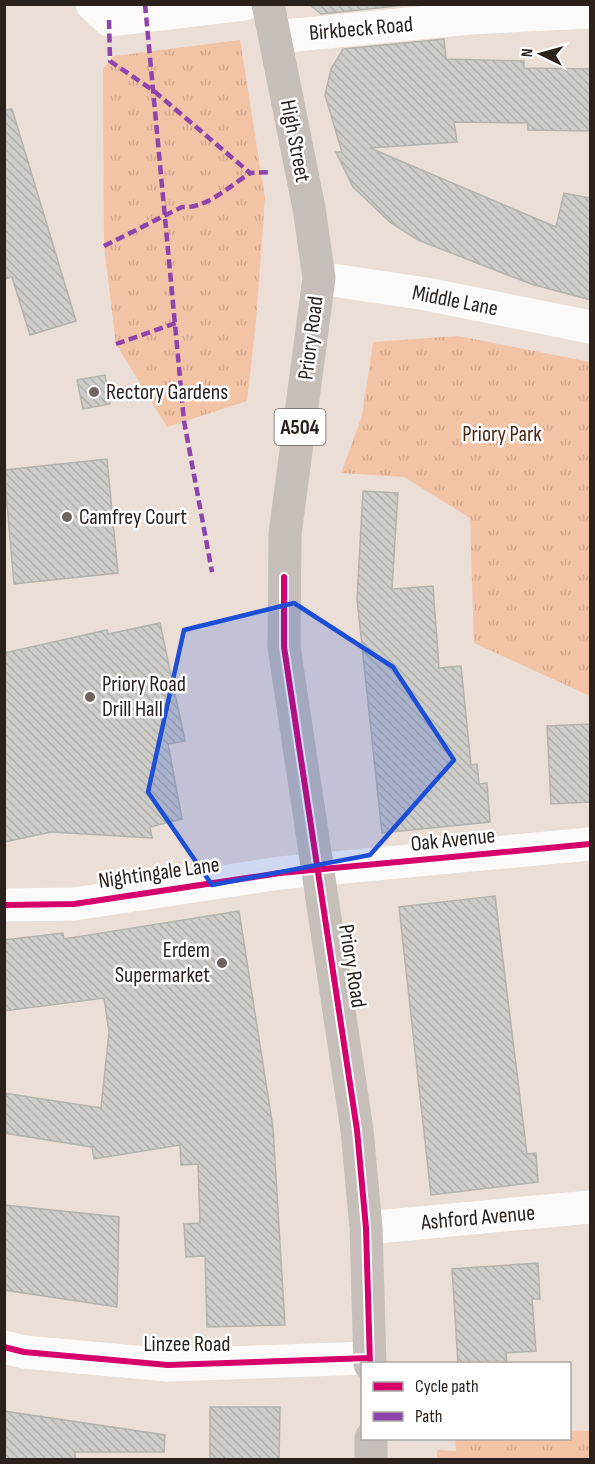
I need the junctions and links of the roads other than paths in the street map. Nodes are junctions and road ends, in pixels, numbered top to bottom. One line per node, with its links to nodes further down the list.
1 (92, 4): 2 (street)
2 (244, 4)
3 (268, 4): 6 (main road, High Street / A504)
4 (469, 11): 5 (street, Birkbeck Road); 6 (street, Birkbeck Road)
5 (591, 12)
6 (276, 37): 7 (main road, High Street / A504)
7 (319, 278): 8 (street, Middle Lane); 10 (main road, Priory Road / A504)
8 (591, 327)
9 (591, 844): 10 (street, Oak Avenue)
10 (318, 870): 11 (street, Nightingale Lane); 13 (main road, Priory Road / A504)
11 (4, 906)
12 (591, 1207): 13 (street, Ashford Avenue)
13 (366, 1228): 15 (main road, Priory Road / A504)
14 (4, 1347): 15 (street, Linzee Road)
15 (370, 1361)
16 (371, 1440): 17 (main road)
17 (371, 1460)

